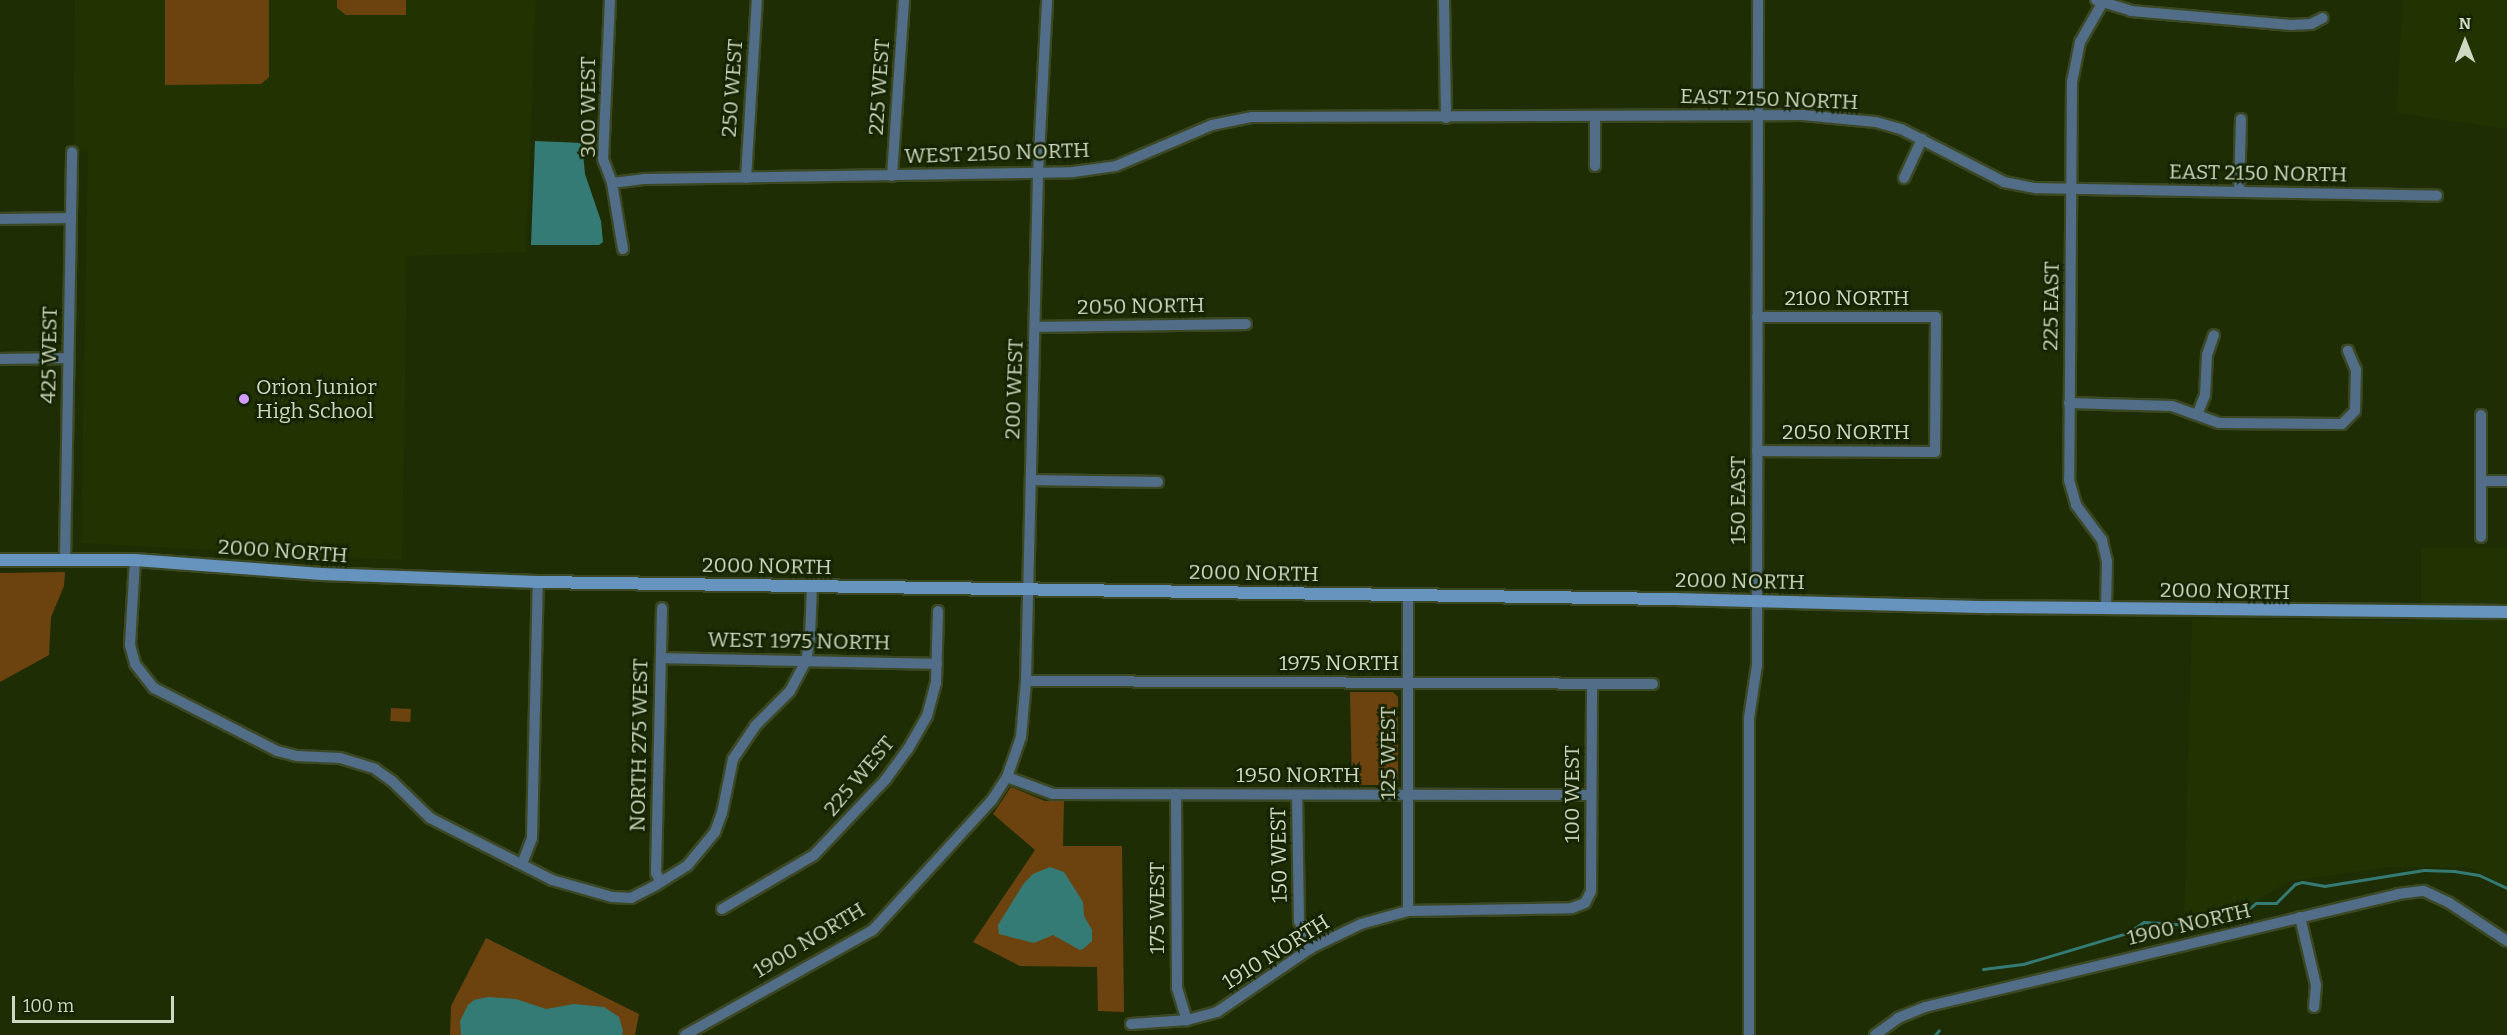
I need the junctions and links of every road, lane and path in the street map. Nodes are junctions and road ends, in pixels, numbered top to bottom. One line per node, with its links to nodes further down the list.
1 (610, 0): 20 (street, 300 WEST)
2 (757, 0): 18 (street, 250 WEST)
3 (904, 0): 17 (street, 225 WEST)
4 (1047, 0): 16 (street, 200 WEST)
5 (1444, 0): 11 (street)
6 (1758, 0): 9 (street, 150 EAST)
7 (2100, 1): 8 (street); 21 (street, 225 EAST)
8 (2323, 18)
9 (1760, 115): 10 (street, EAST 2150 NORTH); 13 (street, EAST 2150 NORTH); 27 (street, 150 EAST)
10 (1595, 116): 11 (street, EAST 2150 NORTH); 15 (street)
11 (1446, 118): 16 (street, WEST 2150 NORTH)
12 (2241, 119): 22 (street)
13 (1922, 139): 19 (street); 21 (street, EAST 2150 NORTH)
14 (72, 152): 24 (street, 425 WEST)
15 (1595, 166)
16 (1038, 174): 17 (street, WEST 2150 NORTH); 29 (street, 200 WEST)
17 (892, 176): 18 (street, WEST 2150 NORTH)
18 (746, 178): 20 (street, WEST 2150 NORTH)
19 (1904, 178)
20 (612, 183): 26 (street, 300 WEST)
21 (2072, 189): 22 (street, EAST 2150 NORTH); 34 (street, 225 EAST)
22 (2239, 192): 23 (street, EAST 2150 NORTH)
23 (2437, 196)
24 (71, 218): 25 (street); 32 (street, 425 WEST)
25 (0, 219)
26 (623, 249)
27 (1757, 317): 37 (street, 150 EAST); 38 (street, 2100 NORTH)
28 (1246, 324): 29 (street, 2050 NORTH)
29 (1036, 327): 39 (street, 200 WEST)
30 (2214, 335): 35 (street)
31 (2348, 351): 35 (street)
32 (68, 358): 33 (street); 44 (street, 425 WEST)
33 (0, 359)
34 (2069, 403): 35 (street); 53 (street, 225 EAST)
35 (2197, 415)
36 (2481, 415): 40 (street)
37 (1757, 450): 38 (street, 2050 NORTH); 51 (street, 150 EAST)
38 (1935, 452)
39 (1031, 480): 42 (street); 49 (street, 200 WEST)
40 (2481, 481): 41 (street); 43 (street)
41 (2507, 481)
42 (1158, 482)
43 (2481, 537)
44 (65, 559): 45 (street, 2000 NORTH); 46 (street, 2000 NORTH)
45 (0, 560)
46 (135, 560): 47 (street, 2000 NORTH); 68 (street)
47 (538, 582): 48 (street, 2000 NORTH); 68 (street)
48 (812, 586): 49 (street, 2000 NORTH); 57 (street)
49 (1028, 588): 50 (street, 2000 NORTH); 59 (street, 200 WEST)
50 (1408, 595): 51 (street, 2000 NORTH); 60 (street, 125 WEST)
51 (1757, 601): 53 (street, 2000 NORTH); 80 (street, 150 EAST)
52 (662, 608): 56 (street, NORTH 275 WEST)
53 (2106, 609): 55 (street, 2000 NORTH)
54 (938, 611): 58 (street, 225 WEST)
55 (2507, 612)
56 (661, 658): 57 (street, WEST 1975 NORTH); 69 (street, NORTH 275 WEST)
57 (806, 661): 58 (street, WEST 1975 NORTH); 69 (street)
58 (937, 664): 71 (street, 225 WEST)
59 (1026, 681): 60 (street, 1975 NORTH); 63 (street, 200 WEST)
60 (1408, 683): 61 (street, 1975 NORTH); 66 (street, 125 WEST)
61 (1592, 684): 62 (street, 1975 NORTH); 67 (street, 100 WEST)
62 (1653, 684)
63 (1007, 777): 64 (street, 1950 NORTH); 79 (street, 1900 NORTH)
64 (1176, 794): 65 (street, 1950 NORTH); 77 (street, 175 WEST)
65 (1297, 795): 66 (street, 1950 NORTH); 75 (street, 150 WEST)
66 (1408, 795): 67 (street, 1950 NORTH); 72 (street, 125 WEST)
67 (1591, 795): 70 (street, 100 WEST)
68 (522, 864): 69 (street)
69 (661, 882)
70 (1585, 903): 72 (street, 1910 NORTH)
71 (722, 909)
72 (1408, 911): 75 (street, 1910 NORTH)
73 (2300, 917): 74 (street, 1900 NORTH); 76 (street); 81 (street, 1900 NORTH)
74 (2507, 941)
75 (1311, 948): 77 (street, 1910 NORTH)
76 (2314, 1007)
77 (1187, 1020): 78 (street, 1910 NORTH)
78 (1131, 1024)
79 (685, 1035)
80 (1749, 1035)
81 (1875, 1035)

